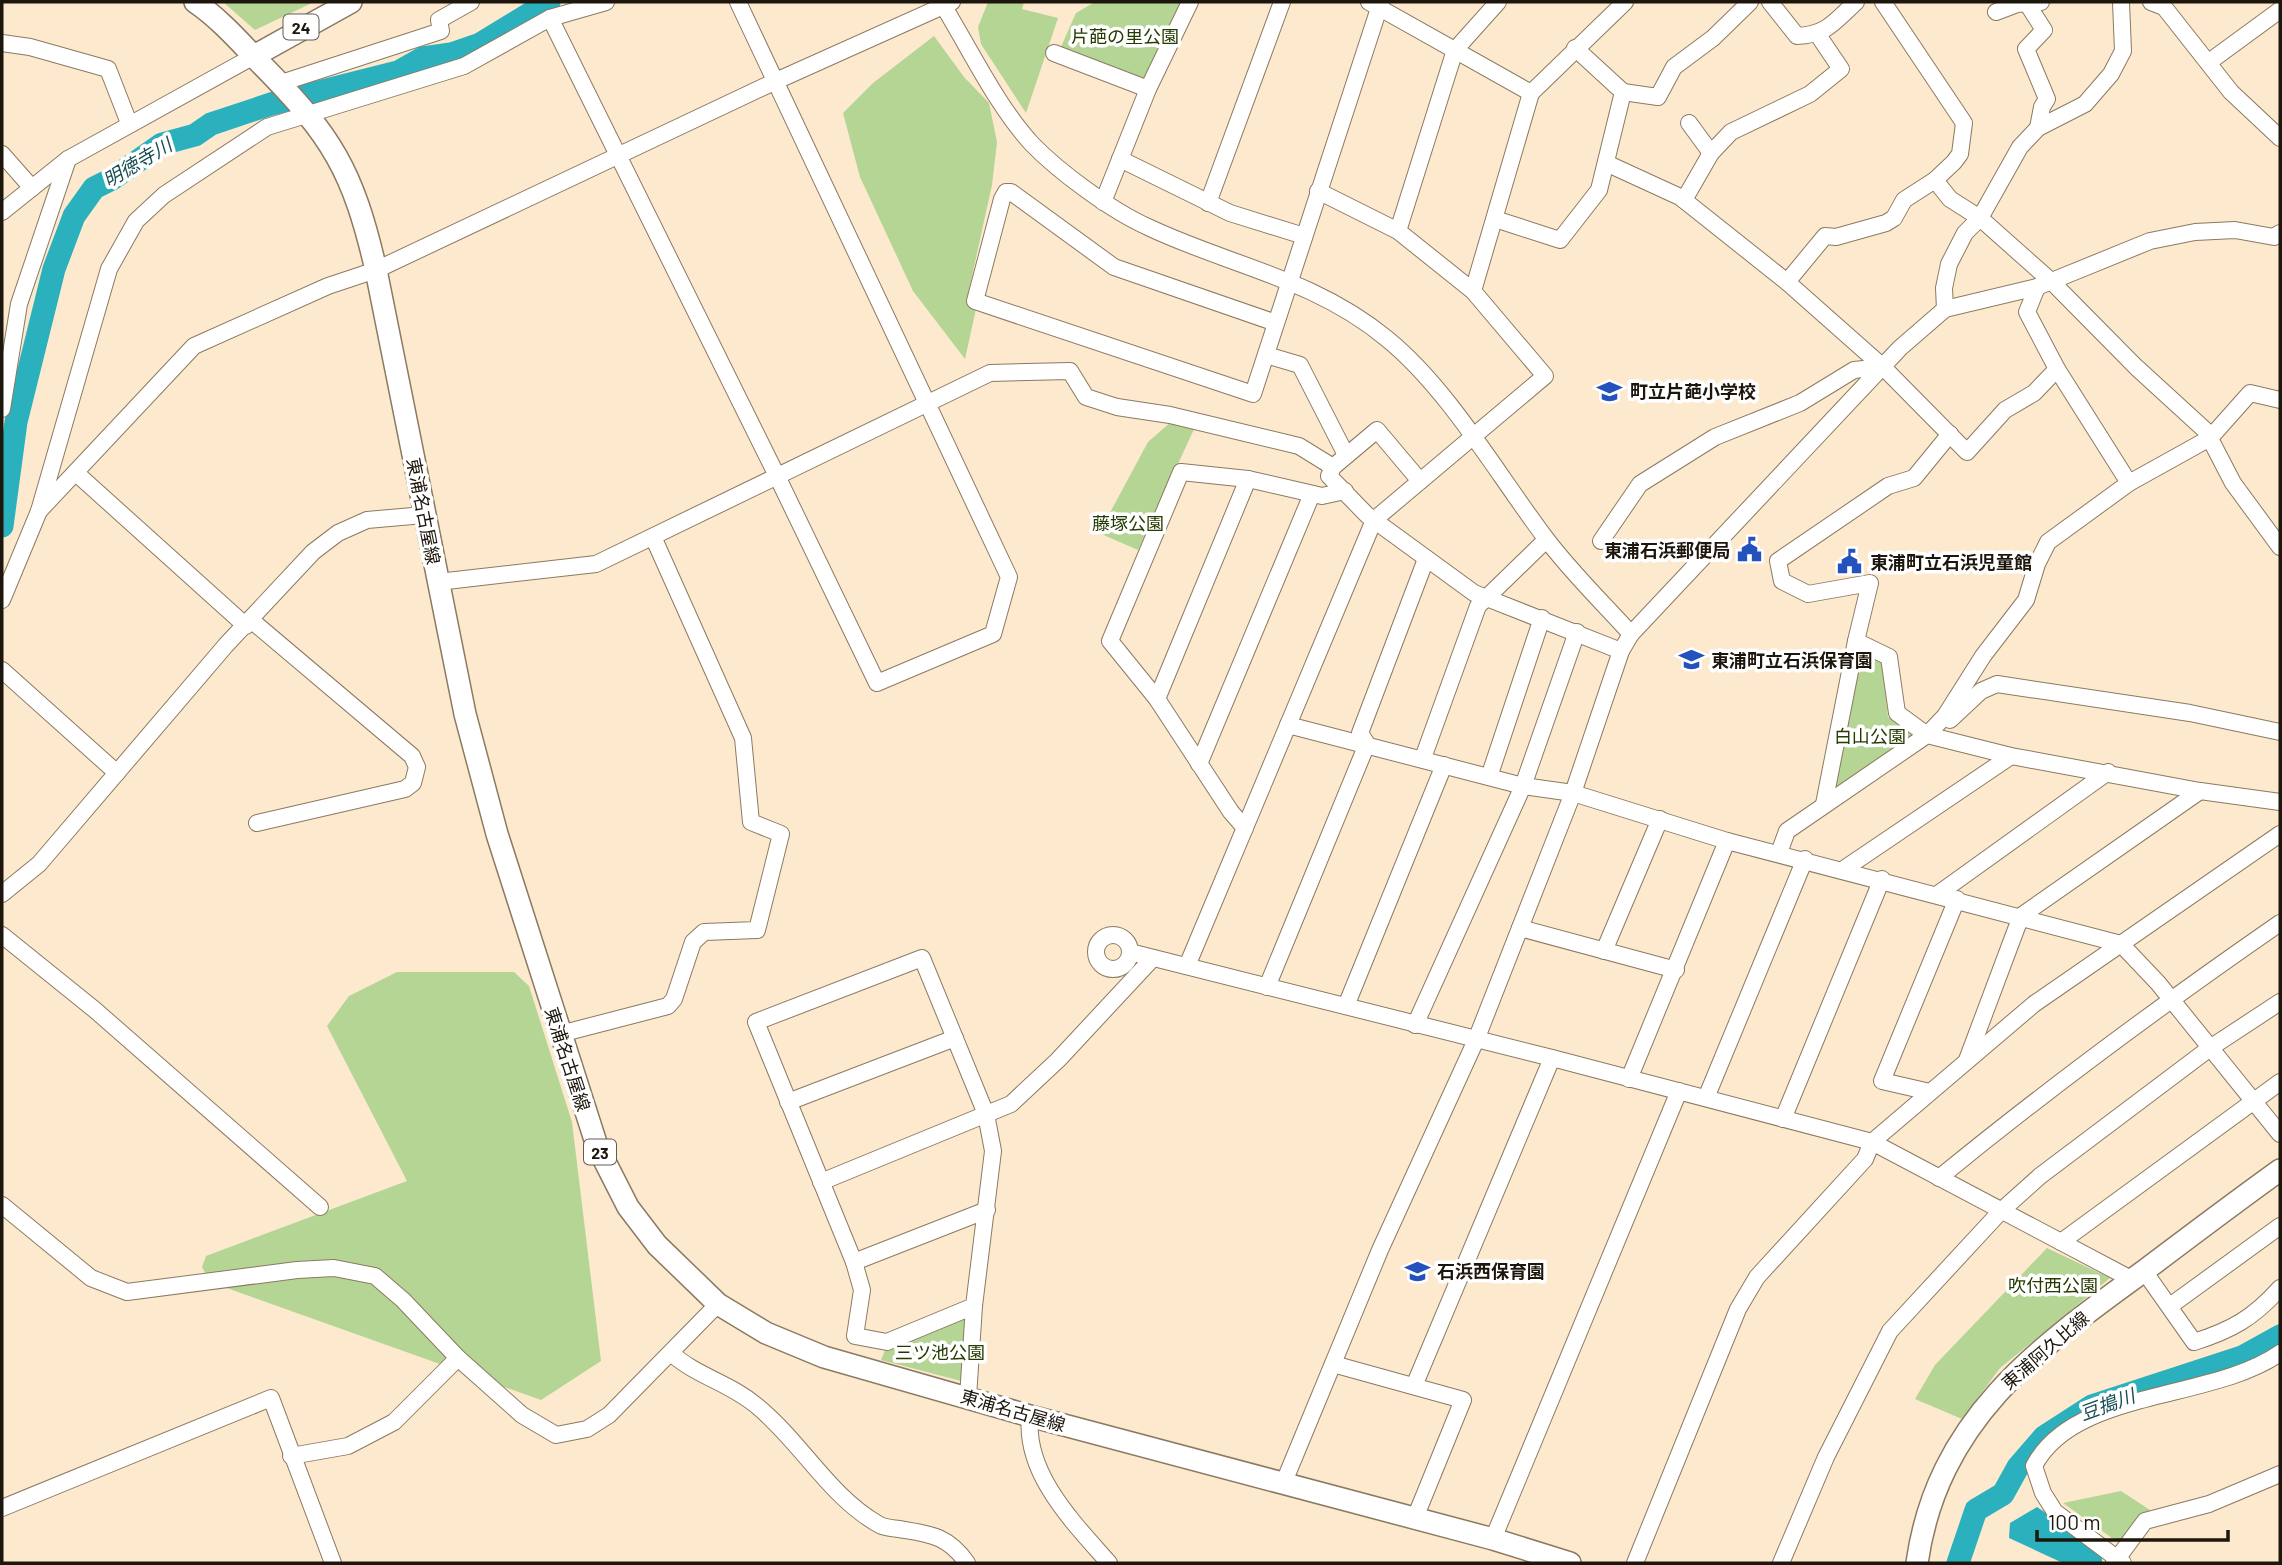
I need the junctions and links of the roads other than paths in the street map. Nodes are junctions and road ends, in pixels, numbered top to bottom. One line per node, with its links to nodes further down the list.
1 (195, 2): 27 (main road, 東浦名古屋線 / 23)
2 (351, 2): 27 (main road, 24)
3 (471, 2): 30 (street)
4 (606, 2): 21 (street)
5 (738, 2): 29 (street)
6 (1190, 2): 31 (street)
7 (1282, 2): 50 (street)
8 (1498, 2): 25 (street)
9 (1625, 2): 24 (street)
10 (1750, 2): 32 (street)
11 (1770, 2): 22 (street)
12 (1856, 2): 22 (street)
13 (1883, 2): 45 (street)
14 (2121, 2): 37 (street)
15 (2151, 2): 28 (street)
16 (946, 3): 29 (street); 49 (street)
17 (1375, 3): 25 (street); 47 (street)
18 (2028, 3): 20 (street); 37 (street)
19 (2280, 9): 28 (street)
20 (1996, 12)
21 (550, 18): 34 (street); 41 (street)
22 (1818, 35): 39 (street)
23 (2, 43): 35 (street)
24 (1575, 48): 32 (street); 33 (street)
25 (1455, 50): 33 (street); 54 (street)
26 (1054, 53): 31 (street)
27 (254, 55): 30 (main road, 東浦名古屋線 / 23); 35 (street)
28 (2209, 62): 38 (street)
29 (776, 81): 41 (street); 68 (street)
30 (281, 83): 34 (main road, 東浦名古屋線 / 23)
31 (1148, 89): 43 (street)
32 (1623, 92): 44 (street)
33 (1531, 93): 53 (street)
34 (307, 113): 57 (main road, 東浦名古屋線 / 23); 82 (street)
35 (129, 123): 42 (street)
36 (1689, 123): 39 (street)
37 (2038, 128): 52 (street)
38 (2280, 138)
39 (1711, 153): 48 (street)
40 (2, 154): 46 (street)
41 (619, 158): 57 (street); 76 (street)
42 (68, 159): 46 (street); 69 (street)
43 (1120, 159): 49 (street); 50 (street)
44 (1606, 163): 48 (street); 53 (street)
45 (1935, 180): 52 (street); 59 (street)
46 (32, 188): 51 (street)
47 (1318, 191): 54 (street); 56 (street)
48 (1684, 200): 59 (street)
49 (1103, 202): 58 (street)
50 (1208, 203): 56 (street)
51 (2, 212)
52 (1980, 218): 60 (street); 62 (street)
53 (1495, 219): 61 (street)
54 (1398, 231): 61 (street)
55 (2280, 233): 60 (street)
56 (1304, 236): 58 (street)
57 (376, 270): 75 (street); 83 (main road, 東浦名古屋線 / 23)
58 (1289, 280): 63 (street); 71 (street)
59 (1787, 282): 65 (street)
60 (2045, 285): 62 (street); 66 (street); 72 (street)
61 (1473, 290): 71 (street)
62 (1945, 309): 65 (street)
63 (1276, 323): 64 (street); 64 (street)
64 (1266, 355): 73 (street)
65 (1883, 367): 70 (street); 87 (street); 96 (street)
66 (2057, 369): 70 (street); 79 (street)
67 (2280, 400): 72 (street)
68 (927, 404): 74 (street); 76 (street); 76 (street)
69 (2, 410)
70 (1950, 434): 97 (street)
71 (1472, 438): 78 (street); 86 (street)
72 (2210, 438): 79 (street); 88 (street)
73 (1346, 456): 74 (street); 78 (street)
74 (1333, 467): 80 (street)
75 (76, 473): 82 (street); 94 (street)
76 (777, 476): 85 (street)
77 (1248, 479): 81 (street); 100 (street); 100 (street)
78 (1420, 481): 84 (street)
79 (2129, 483): 104 (street)
80 (1345, 491): 81 (street); 84 (street)
81 (1312, 494): 109 (street)
82 (39, 511): 92 (street)
83 (424, 515): 90 (main road, 東浦名古屋線 / 23); 94 (street)
84 (1374, 520): 89 (street); 102 (street)
85 (654, 539): 90 (street); 146 (street)
86 (1546, 540): 91 (street); 96 (street)
87 (1601, 541)
88 (2280, 547)
89 (1426, 559): 91 (street); 106 (street)
90 (438, 582): 146 (main road, 東浦名古屋線 / 23)
91 (1484, 597): 93 (street); 108 (street)
92 (2, 600)
93 (1542, 618): 95 (street); 113 (street)
94 (248, 623): 112 (street); 120 (street)
95 (1577, 632): 98 (street); 114 (street)
96 (1632, 634): 98 (street)
97 (1856, 640): 104 (street); 118 (street)
98 (1621, 651): 116 (street)
99 (2, 670): 112 (street)
100 (1157, 699): 109 (street)
101 (1966, 705): 103 (street); 104 (street); 105 (street)
102 (1288, 725): 106 (street); 121 (street)
103 (2280, 732)
104 (1927, 735): 105 (street); 118 (street)
105 (1944, 740): 107 (street)
106 (1367, 744): 108 (street); 141 (street)
107 (2011, 756): 111 (street); 126 (street)
108 (1423, 758): 110 (street)
109 (1199, 764): 121 (street)
110 (1444, 765): 113 (street); 144 (street)
111 (2108, 772): 115 (street); 129 (street)
112 (117, 773): 128 (street)
113 (1489, 777): 114 (street)
114 (1522, 786): 116 (street); 145 (street)
115 (2200, 791): 117 (street); 131 (street)
116 (1573, 793): 119 (street); 133 (street)
117 (2280, 802)
118 (1824, 804): 124 (street)
119 (1660, 819): 123 (street); 136 (street)
120 (257, 823)
121 (1245, 828): 139 (street)
122 (2280, 834): 135 (street)
123 (1727, 841): 124 (street); 140 (street)
124 (1779, 853): 125 (street)
125 (1805, 859): 126 (street); 156 (street)
126 (1844, 869): 127 (street)
127 (1882, 879): 129 (street); 160 (street)
128 (2, 894)
129 (1938, 894): 130 (street)
130 (1956, 899): 131 (street); 155 (street)
131 (2021, 916): 135 (street); 151 (street)
132 (2280, 923): 142 (street)
133 (1520, 928): 136 (street); 148 (street)
134 (2, 935): 167 (street)
135 (2121, 944): 142 (street); 151 (street)
136 (1604, 951): 140 (street)
137 (1130, 952): 138 (street)
138 (1153, 958): 139 (street); 159 (street)
139 (1187, 966): 141 (street)
140 (1676, 970): 152 (street)
141 (1267, 987): 144 (street)
142 (2170, 999): 149 (street); 164 (street)
143 (2280, 1002): 149 (street)
144 (1346, 1006): 145 (street)
145 (1415, 1024): 148 (street)
146 (560, 1034): 175 (main road, 東浦名古屋線 / 23)
147 (955, 1038): 158 (street); 158 (street); 159 (street)
148 (1476, 1040): 150 (street); 181 (street)
149 (2210, 1048): 157 (street); 169 (street)
150 (1552, 1058): 152 (street); 182 (street)
151 (1966, 1062): 155 (street)
152 (1629, 1079): 154 (street)
153 (2280, 1082): 157 (street)
154 (1679, 1091): 156 (street); 190 (street)
155 (1930, 1092): 162 (street)
156 (1706, 1098): 160 (street)
157 (2253, 1101): 161 (street); 171 (street)
158 (788, 1102): 165 (street)
159 (986, 1114): 165 (street); 168 (street)
160 (1783, 1119): 162 (street)
161 (2280, 1134)
162 (1872, 1142): 164 (street); 196 (street)
163 (2280, 1170): 173 (main road, 東浦阿久比線)
164 (1939, 1178): 169 (street)
165 (821, 1182): 172 (street)
166 (2, 1205): 180 (street)
167 (320, 1207)
168 (988, 1210): 172 (street); 176 (street)
169 (2001, 1211): 171 (street); 197 (street)
170 (2280, 1226): 177 (street)
171 (2061, 1242): 173 (street)
172 (854, 1262): 176 (street)
173 (2137, 1275): 177 (street); 198 (main road, 東浦阿久比線)
174 (2280, 1288): 177 (street)
175 (718, 1304): 178 (street); 183 (main road, 東浦名古屋線 / 23)
176 (974, 1306): 183 (street)
177 (2170, 1306)
178 (671, 1353): 180 (street); 193 (street)
179 (2280, 1353): 191 (street)
180 (458, 1358): 185 (street)
181 (1333, 1364): 182 (street); 187 (street)
182 (1414, 1386): 189 (street)
183 (968, 1397): 184 (main road, 東浦名古屋線 / 23)
184 (1030, 1416): 187 (main road, 東浦名古屋線 / 23); 194 (street)
185 (290, 1456): 188 (street); 192 (street)
186 (2280, 1474): 191 (street)
187 (1284, 1482): 189 (main road, 東浦名古屋線 / 23)
188 (2, 1508)
189 (1415, 1518): 190 (main road, 東浦名古屋線 / 23)
190 (1493, 1539): 195 (main road, 東浦名古屋線 / 23)
191 (2118, 1562)
192 (333, 1563)
193 (967, 1563)
194 (1109, 1563)
195 (1570, 1563)
196 (1635, 1563)
197 (1781, 1563)
198 (1917, 1563)

